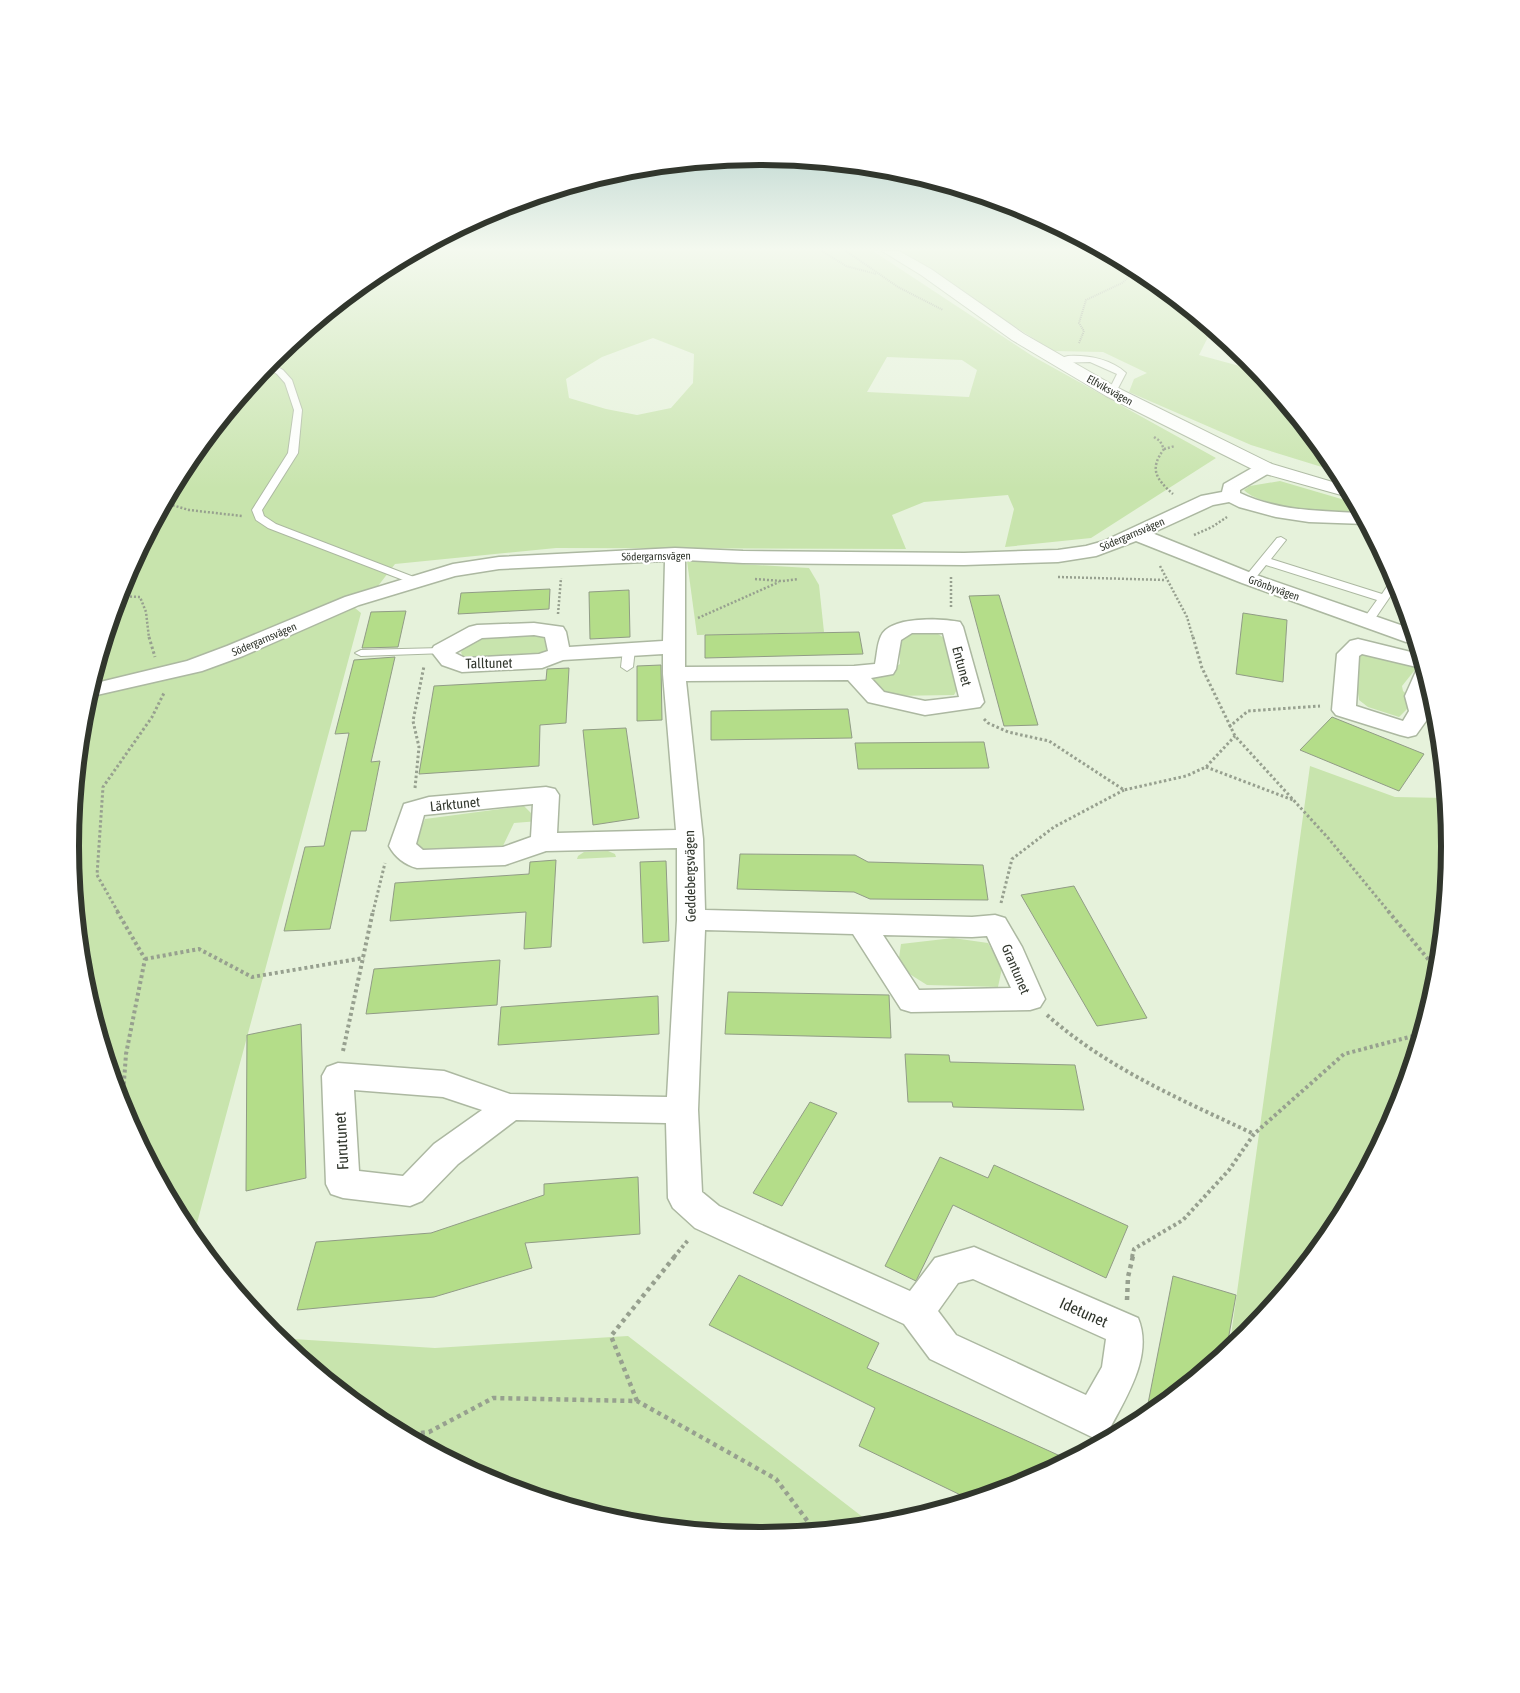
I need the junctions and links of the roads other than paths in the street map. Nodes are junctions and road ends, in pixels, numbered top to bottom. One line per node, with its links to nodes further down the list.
1 (1008, 330): 2 (street, Elfviksvägen)
2 (1056, 360): 4 (street, Elfviksvägen); 4 (lane)
3 (275, 369): 14 (lane)
4 (1112, 392): 5 (street, Elfviksvägen)
5 (1266, 468): 6 (street, Elfviksvägen); 7 (street)
6 (1341, 491)
7 (1231, 496): 8 (street); 9 (street, Södergarnsvägen)
8 (1357, 519)
9 (1137, 534): 11 (street, Södergarnsvägen); 13 (street, Grönbyvägen)
10 (1281, 540): 12 (lane)
11 (675, 554): 14 (street, Södergarnsvägen); 19 (street, Geddebergsvägen)
12 (1265, 560): 13 (lane); 16 (lane)
13 (1249, 579): 17 (street, Grönbyvägen)
14 (415, 582): 27 (street, Södergarnsvägen)
15 (1390, 589): 16 (lane)
16 (1384, 598): 17 (lane)
17 (1368, 621): 18 (street, Grönbyvägen)
18 (1407, 635)
19 (674, 638): 22 (street, Talltunet); 25 (street, Geddebergsvägen)
20 (442, 650): 21 (lane); 22 (street, Talltunet); 22 (street, Talltunet)
21 (361, 653)
22 (560, 654)
23 (1415, 660): 26 (street)
24 (854, 673): 24 (street, Entunet); 25 (street, Entunet)
25 (674, 674): 28 (street, Geddebergsvägen)
26 (1421, 684)
27 (98, 689)
28 (690, 840): 29 (street); 30 (street, Geddebergsvägen)
29 (544, 842): 29 (street, Lärktunet)
30 (692, 920): 31 (street); 33 (street, Geddebergsvägen)
31 (861, 924): 31 (street, Grantunet)
32 (510, 1107): 32 (street, Furutunet); 33 (street)
33 (682, 1110): 34 (street, Geddebergsvägen)
34 (696, 1207): 35 (street, Idetunet)
35 (917, 1312): 35 (street, Idetunet)

